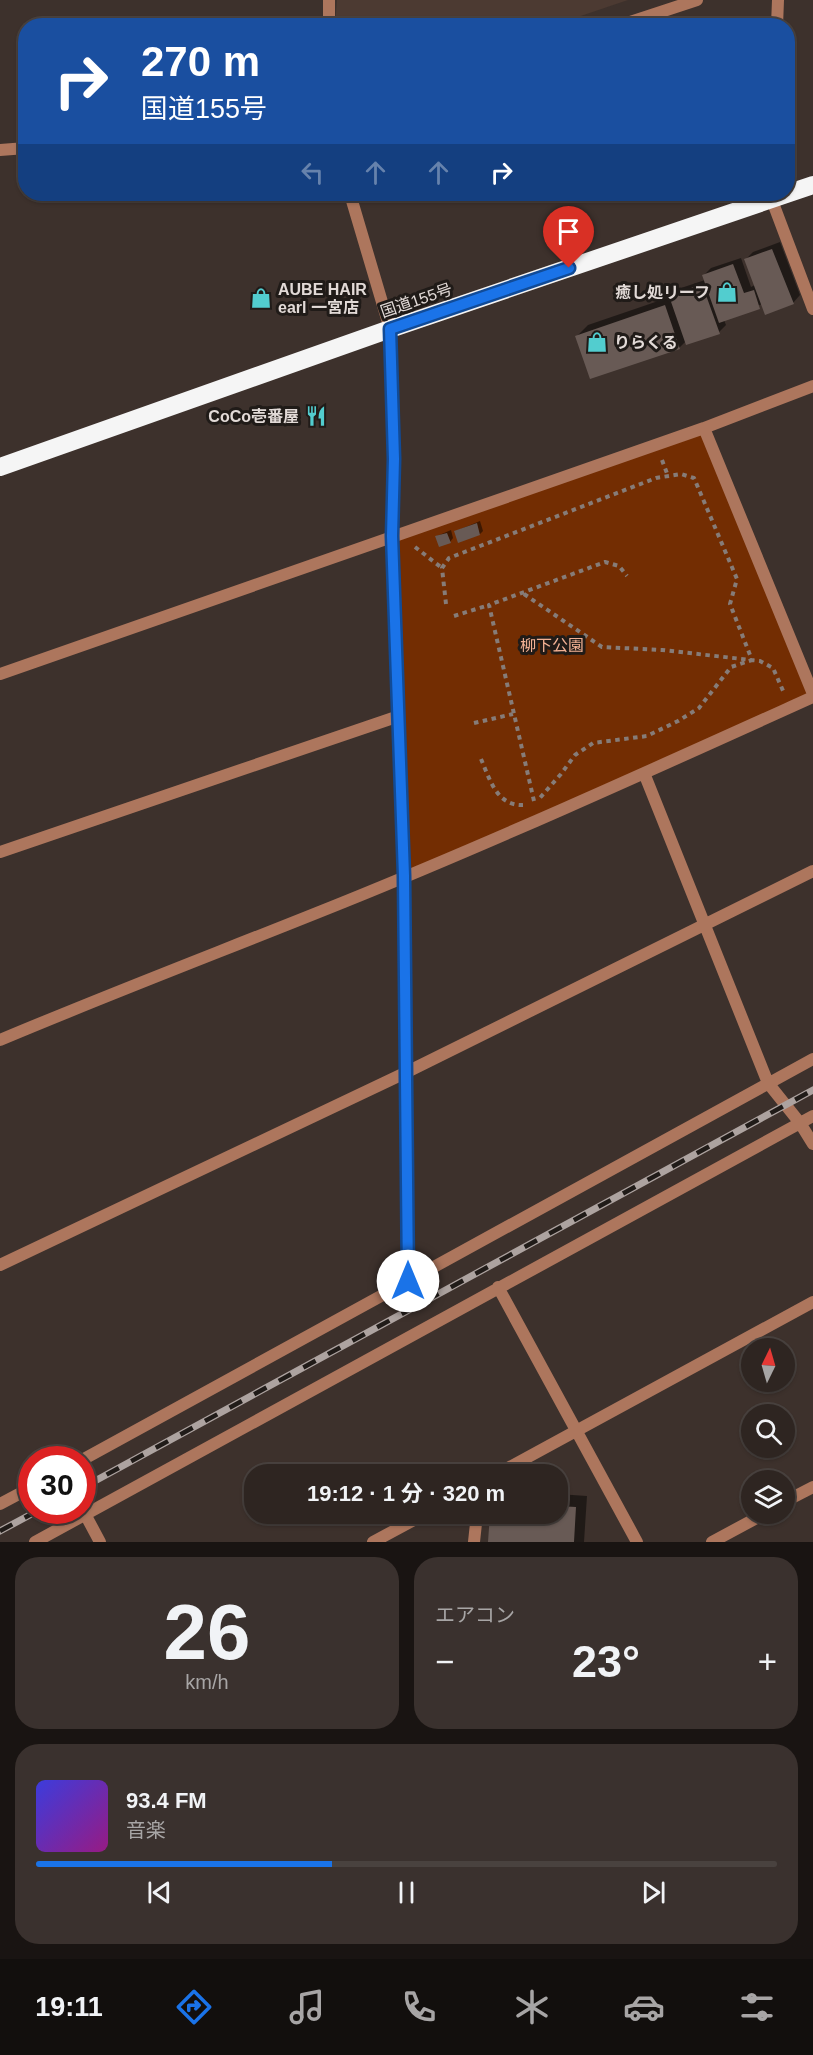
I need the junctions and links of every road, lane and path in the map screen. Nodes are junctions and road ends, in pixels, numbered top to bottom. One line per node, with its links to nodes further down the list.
1 (329, 0): 4 (street)
2 (697, 0): 5 (street)
3 (778, 0): 6 (street)
4 (329, 18)
5 (642, 18)
6 (777, 18)
7 (18, 149): 8 (street)
8 (0, 150)
9 (813, 185): 10 (highway, 国道155号)
10 (795, 190)
11 (352, 201): 15 (street)
12 (758, 201): 15 (highway, 国道155号)
13 (772, 201): 14 (street)
14 (813, 309)
15 (390, 329): 18 (highway, 国道155号); 19 (street)
16 (813, 386): 17 (street)
17 (705, 428): 19 (street); 28 (street)
18 (0, 467)
19 (395, 535): 20 (path); 27 (street); 31 (street)
20 (442, 568): 23 (path); 26 (path)
21 (627, 576): 22 (path)
22 (524, 594): 24 (path); 26 (path)
23 (446, 604)
24 (489, 605): 25 (path); 30 (path)
25 (454, 616)
26 (752, 660): 29 (path); 35 (path)
27 (0, 674)
28 (813, 696): 29 (street)
29 (790, 708): 34 (street)
30 (513, 714): 32 (path); 35 (path)
31 (399, 716): 36 (street); 38 (street)
32 (474, 723)
33 (481, 759): 35 (path)
34 (644, 773): 38 (street); 39 (street)
35 (534, 801)
36 (0, 852)
37 (813, 872): 39 (street)
38 (404, 876): 40 (street); 42 (street)
39 (704, 925): 42 (street); 43 (street)
40 (0, 1041)
41 (813, 1059): 43 (street)
42 (407, 1072): 47 (street); 48 (street)
43 (768, 1083): 45 (street); 48 (street)
44 (813, 1116): 45 (street)
45 (800, 1123): 46 (street); 49 (street)
46 (813, 1144)
47 (0, 1265)
48 (408, 1281): 52 (street)
49 (498, 1287): 51 (street); 58 (street)
50 (813, 1302): 51 (street)
51 (578, 1431): 53 (street); 68 (street)
52 (96, 1452)
53 (516, 1464)
54 (813, 1487): 56 (street)
55 (18, 1494): 57 (street)
56 (795, 1496)
57 (0, 1504)
58 (96, 1508)
59 (67, 1524): 64 (street)
60 (90, 1524): 65 (street)
61 (406, 1524): 66 (street)
62 (476, 1524): 67 (street)
63 (745, 1524): 69 (street)
64 (35, 1542)
65 (100, 1542)
66 (373, 1542)
67 (474, 1542)
68 (637, 1542)
69 (712, 1542)

